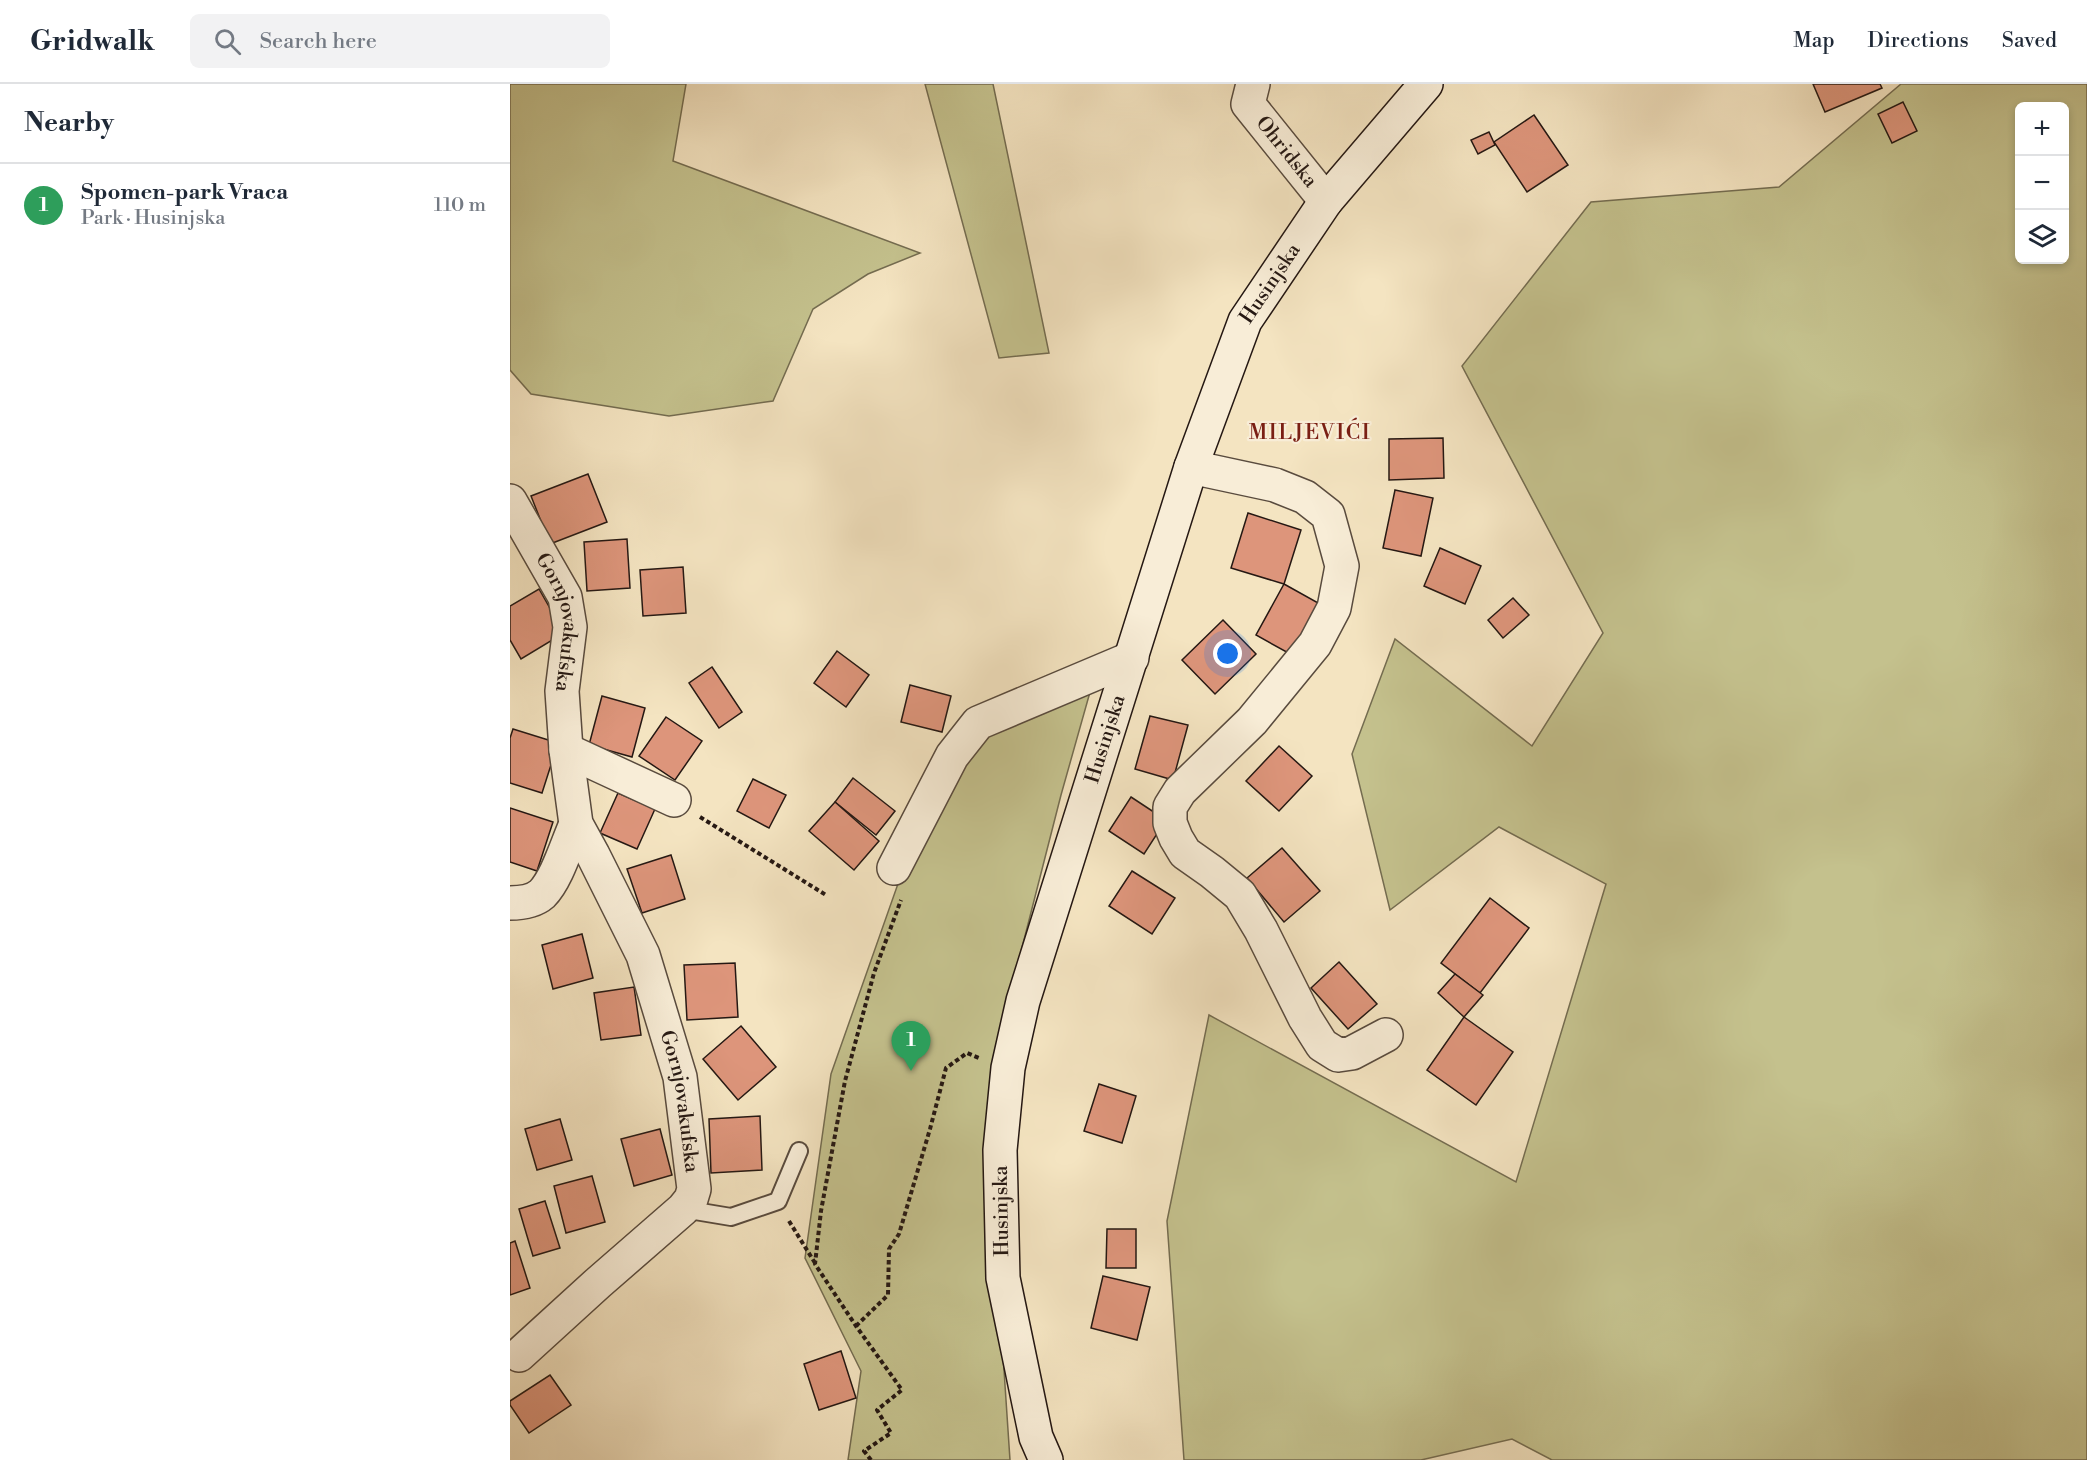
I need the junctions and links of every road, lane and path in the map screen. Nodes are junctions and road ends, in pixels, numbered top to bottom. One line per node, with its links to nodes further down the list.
1 (1426, 84): 3 (street, Husinjska)
2 (1242, 91): 3 (street, Ohridska)
3 (1326, 201): 4 (street, Husinjska)
4 (1191, 467): 6 (street, Husinjska); 13 (street)
5 (510, 501): 7 (street, Gornjovakufska)
6 (1132, 658): 10 (street); 14 (street, Husinjska)
7 (566, 750): 8 (street); 9 (street, Gornjovakufska)
8 (674, 800): 11 (path)
9 (576, 824): 12 (street); 18 (street, Gornjovakufska)
10 (894, 868)
11 (826, 895)
12 (510, 903)
13 (1386, 1035)
14 (1008, 1068): 20 (path); 23 (street, Husinjska)
15 (844, 1081): 19 (path)
16 (799, 1151): 17 (lane)
17 (778, 1201): 18 (lane); 19 (path)
18 (683, 1209): 21 (street, Gornjovakufska)
19 (815, 1264): 20 (path)
20 (856, 1326): 22 (path)
21 (519, 1355)
22 (871, 1460)
23 (1046, 1460)

